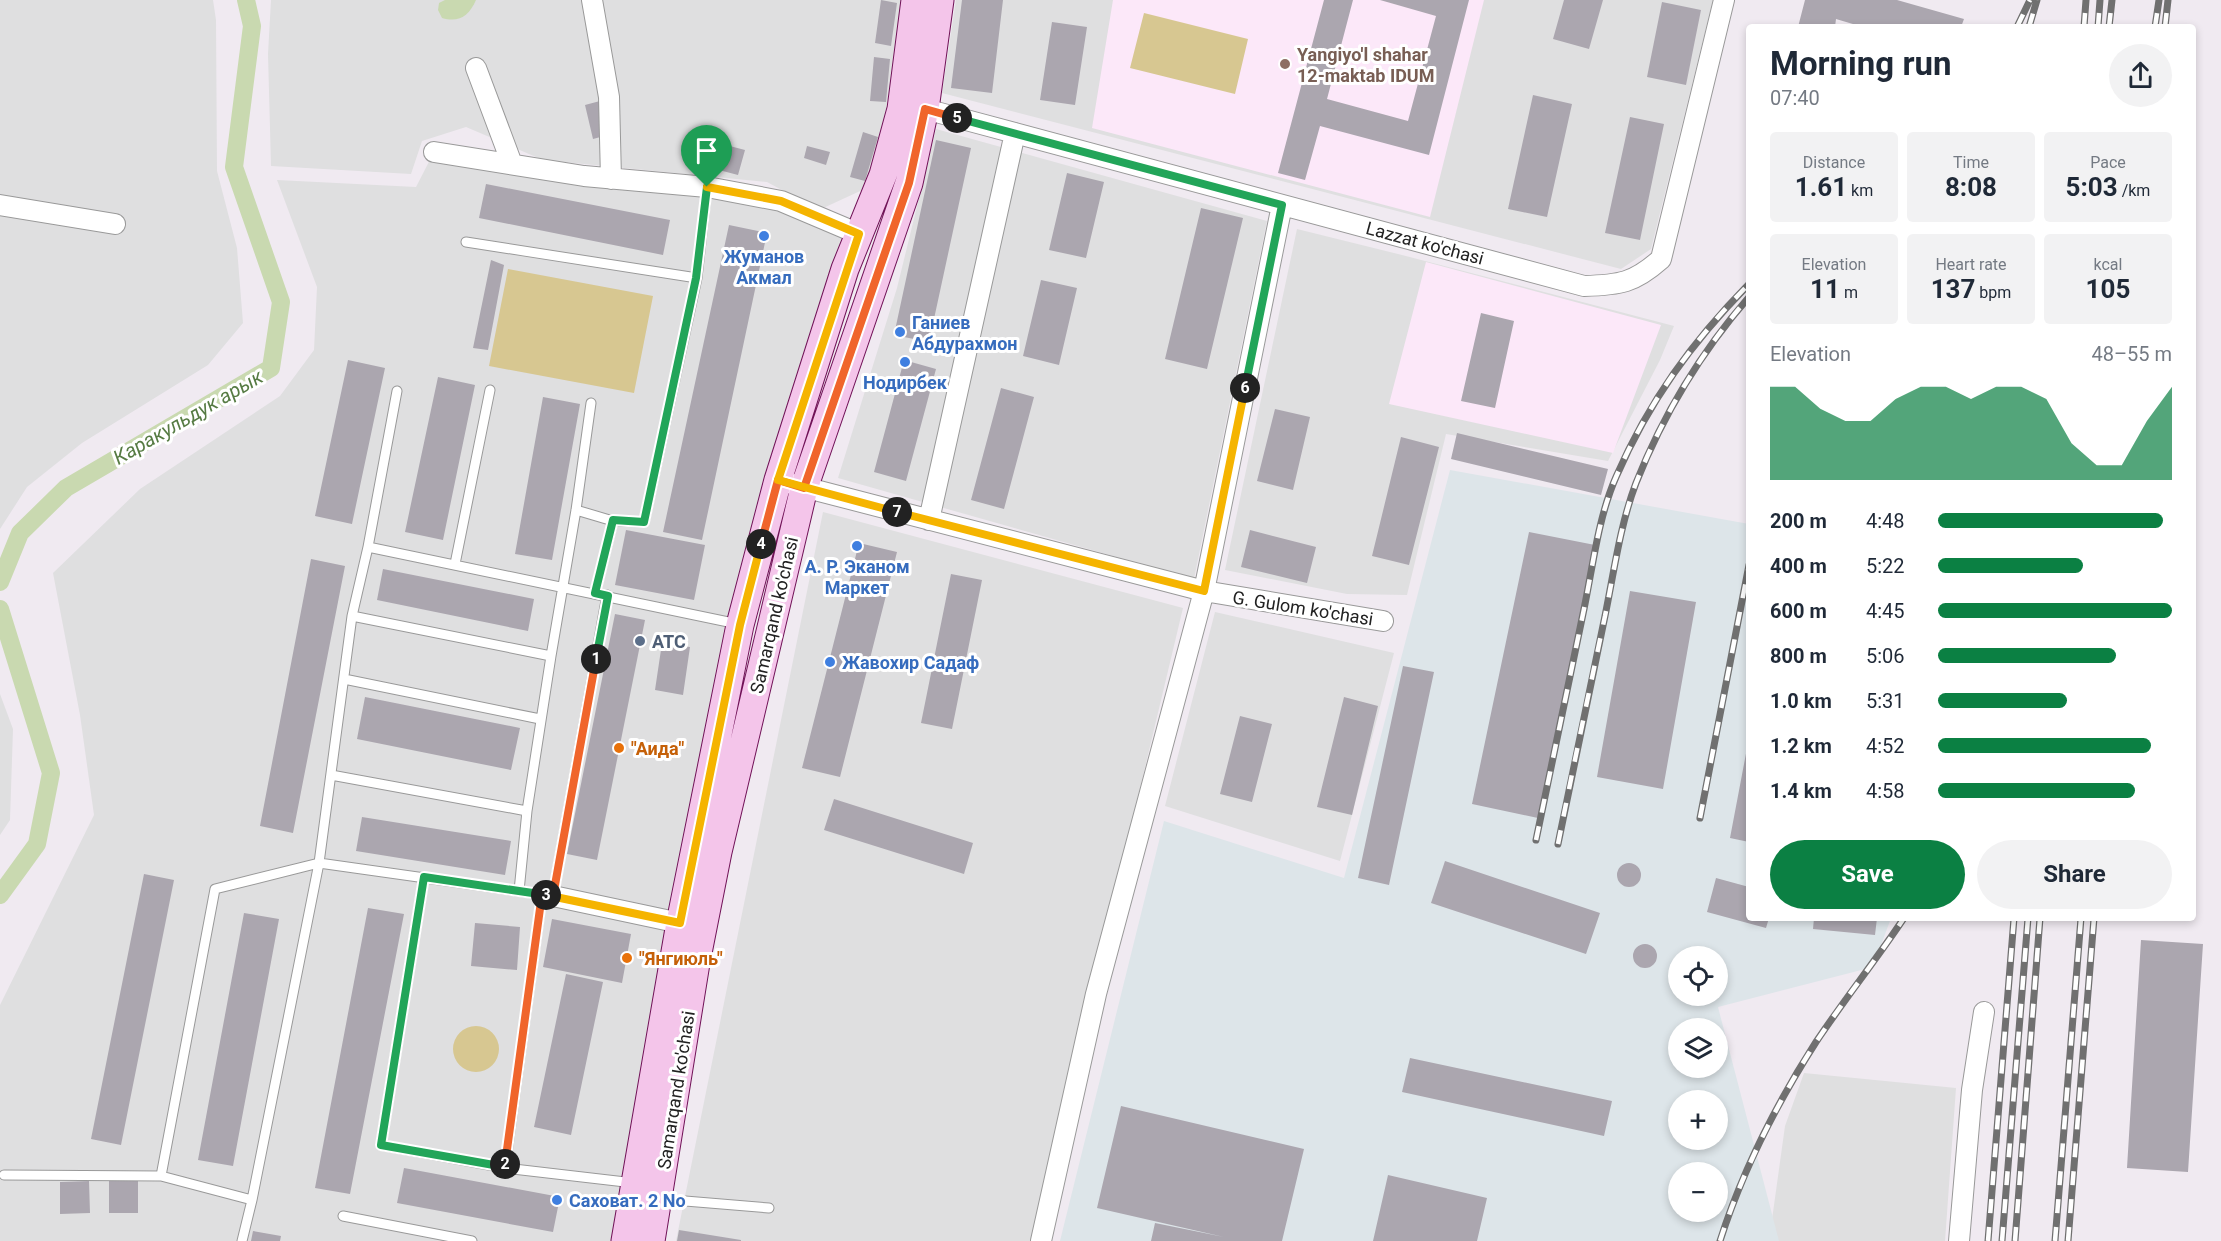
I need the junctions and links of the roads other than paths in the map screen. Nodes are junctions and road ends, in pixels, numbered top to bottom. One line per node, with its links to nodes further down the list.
1 (592, 0): 10 (street)
2 (915, 0): 15 (main road, Samarqand ko'chasi)
3 (940, 0): 6 (main road, Samarqand ko'chasi)
4 (1724, 0): 13 (street, Lazzat ko'chasi)
5 (476, 68): 9 (street)
6 (925, 109): 7 (street, Lazzat ko'chasi); 22 (main road, Samarqand ko'chasi)
7 (1015, 133): 13 (street, Lazzat ko'chasi); 25 (street)
8 (434, 152): 9 (street)
9 (512, 164): 10 (street)
10 (612, 178): 11 (street)
11 (707, 187): 15 (street); 17 (lane)
12 (0, 205): 14 (street)
13 (1282, 205): 29 (street)
14 (115, 224)
15 (859, 234): 21 (main road, Samarqand ko'chasi)
16 (466, 242): 17 (lane)
17 (696, 278): 24 (lane)
18 (490, 390): 27 (lane)
19 (397, 391): 26 (lane)
20 (591, 403): 23 (lane)
21 (778, 480): 22 (street, G. Gulom ko'chasi); 34 (main road, Samarqand ko'chasi)
22 (804, 488): 25 (street, G. Gulom ko'chasi); 50 (main road, Samarqand ko'chasi)
23 (576, 510): 24 (lane); 28 (lane)
24 (613, 520): 30 (lane)
25 (929, 520): 29 (street, G. Gulom ko'chasi)
26 (368, 547): 27 (lane); 32 (lane)
27 (455, 564): 28 (lane)
28 (562, 585): 30 (lane); 35 (lane)
29 (1204, 591): 33 (street, G. Gulom ko'chasi); 58 (street)
30 (595, 593): 31 (lane)
31 (608, 596): 34 (lane); 43 (lane)
32 (352, 616): 35 (lane); 36 (lane)
33 (1383, 621)
34 (740, 625): 44 (main road, Samarqand ko'chasi)
35 (551, 656): 37 (lane)
36 (344, 679): 37 (lane); 38 (lane)
37 (540, 719): 39 (lane)
38 (331, 775): 39 (lane); 40 (lane)
39 (527, 811): 42 (lane)
40 (319, 863): 41 (lane); 48 (lane); 51 (lane)
41 (424, 877): 42 (lane); 46 (lane)
42 (519, 891): 43 (lane)
43 (548, 895): 44 (street); 46 (lane)
44 (680, 923): 49 (main road, Samarqand ko'chasi)
45 (1984, 1012): 59 (street)
46 (505, 1167): 49 (lane)
47 (4, 1175): 48 (lane)
48 (161, 1176): 51 (lane)
49 (634, 1183): 56 (main road, Samarqand ko'chasi)
50 (658, 1199): 52 (lane); 57 (main road, Samarqand ko'chasi)
51 (252, 1200): 54 (lane)
52 (769, 1208)
53 (343, 1216): 55 (lane)
54 (242, 1241)
55 (472, 1241)
56 (625, 1241)
57 (651, 1241)
58 (1041, 1241)
59 (1959, 1241)

